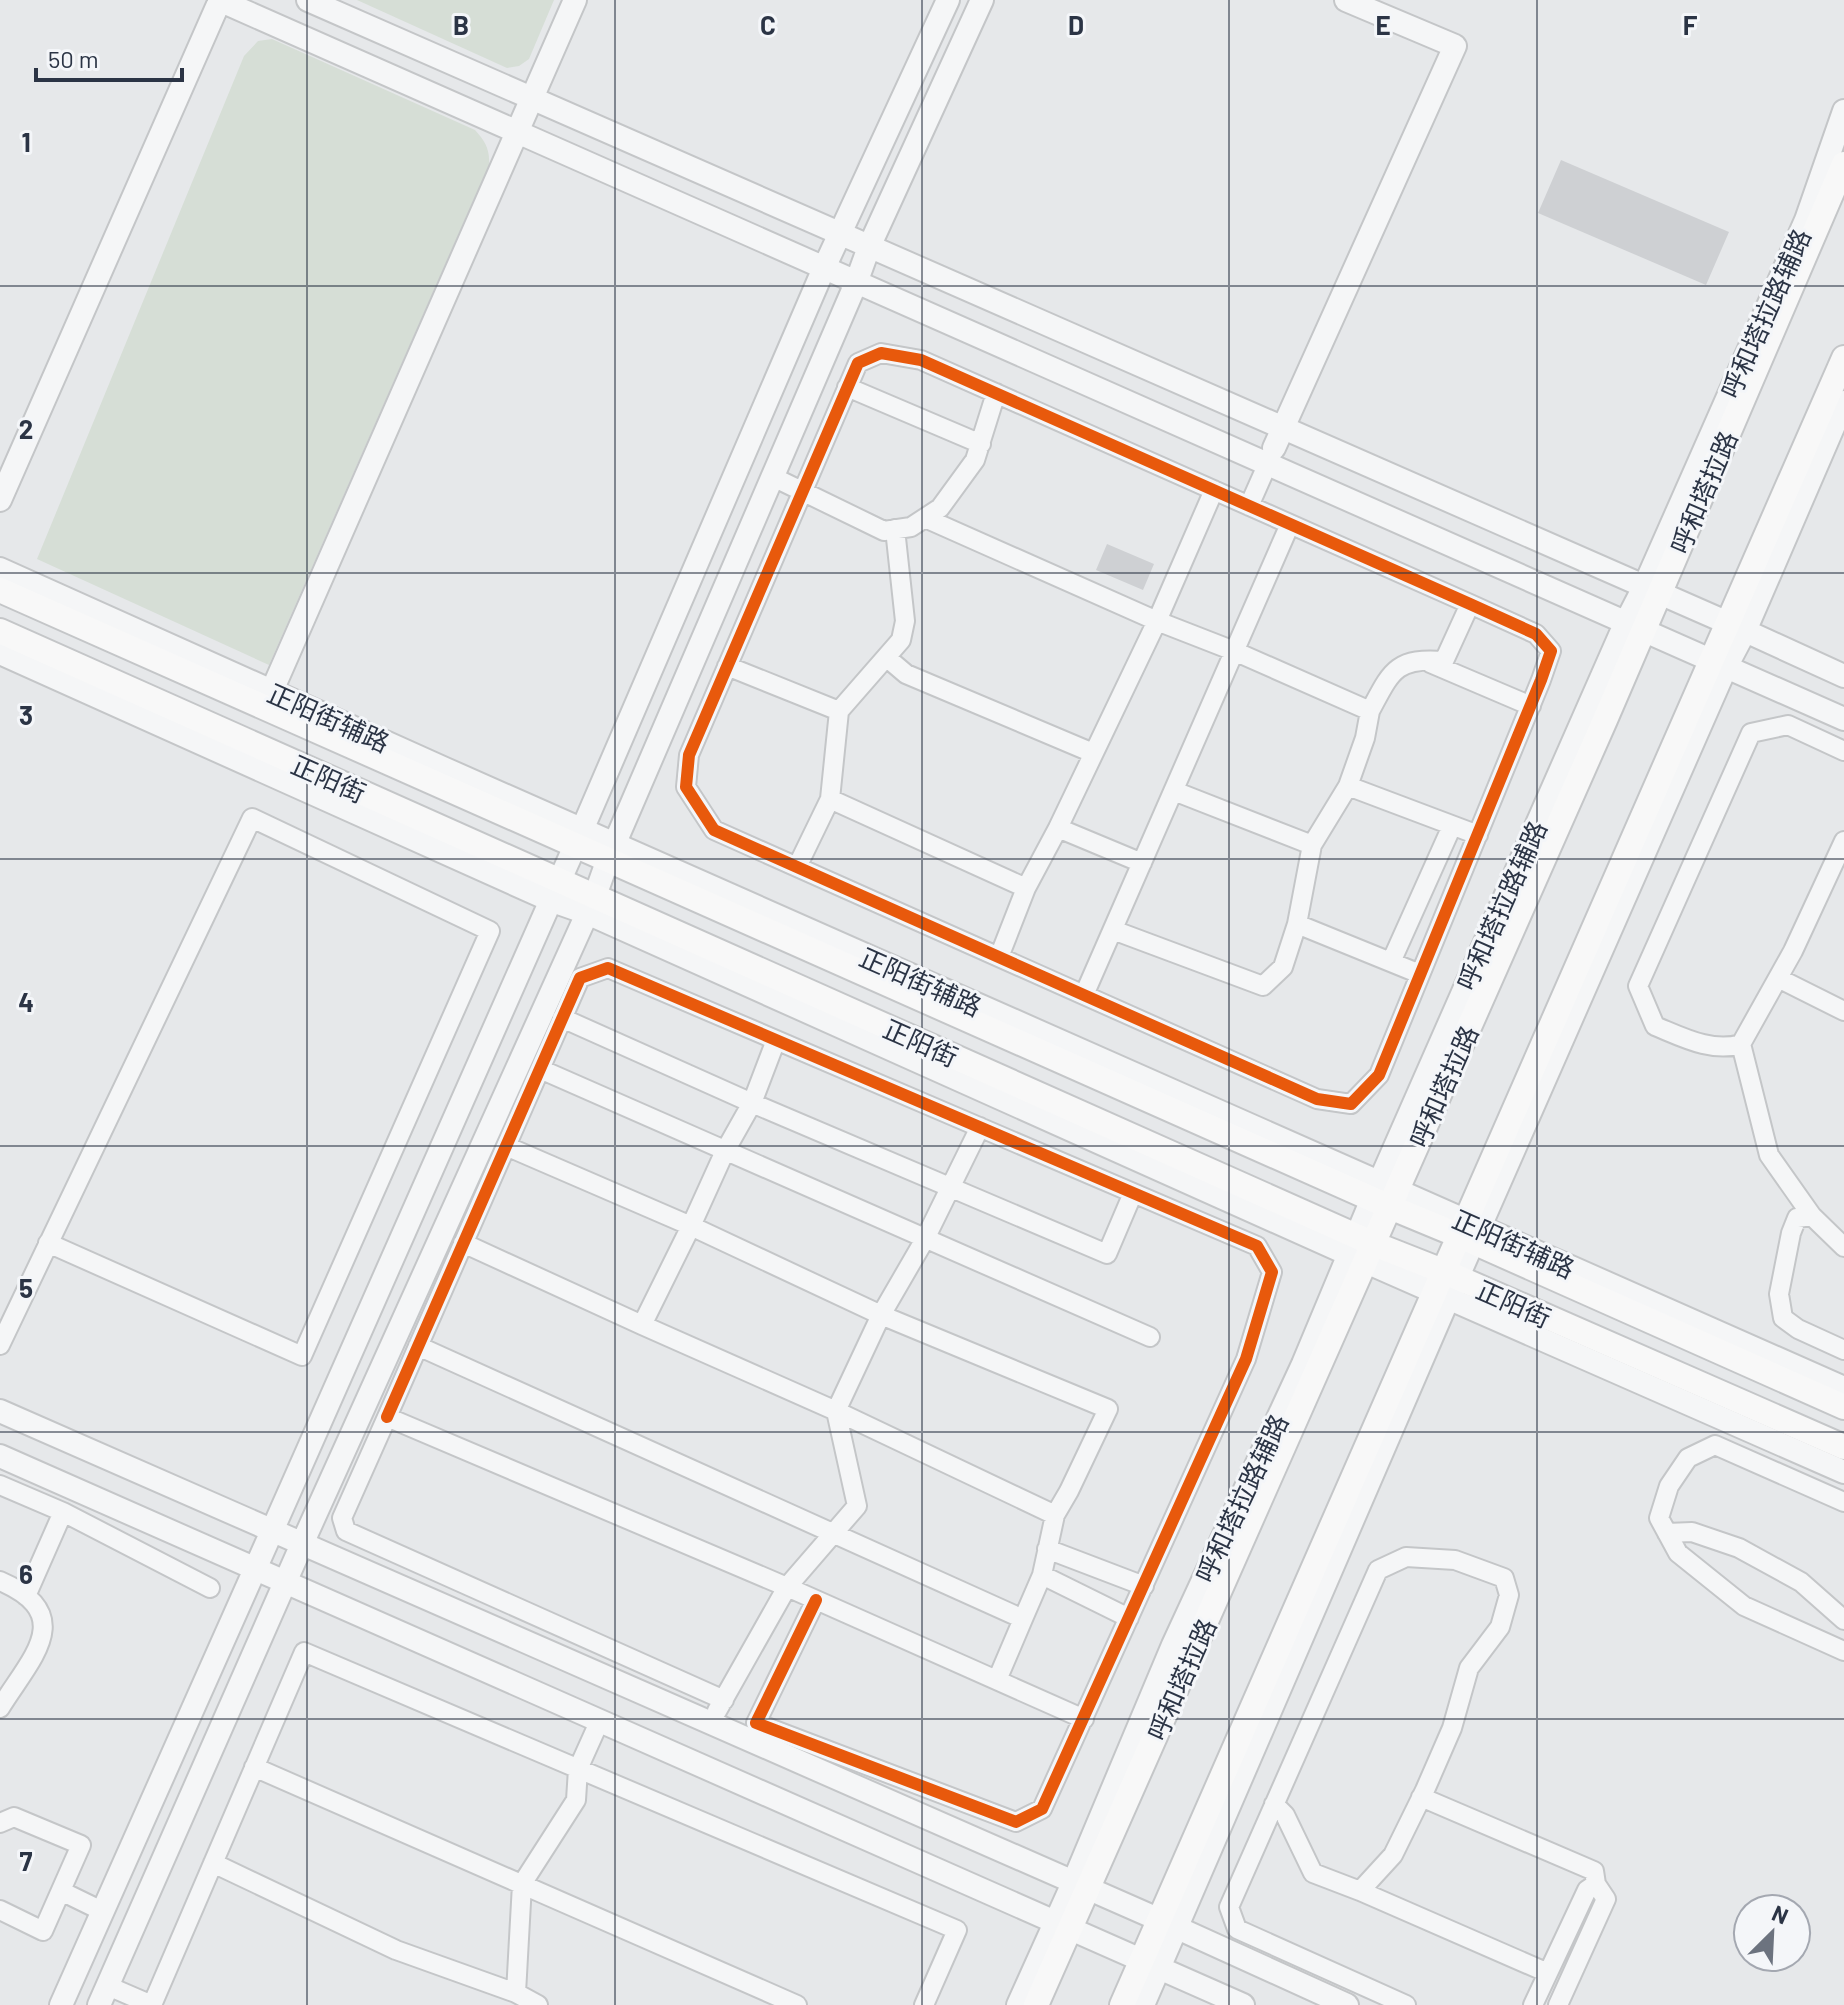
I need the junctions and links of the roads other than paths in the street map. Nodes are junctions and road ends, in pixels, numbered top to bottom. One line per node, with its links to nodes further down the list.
1 (220, 0): 9 (street); 24 (street)
2 (308, 0): 7 (street)
3 (575, 0): 7 (street)
4 (948, 0): 11 (street)
5 (982, 0): 12 (street)
6 (1346, 0): 20 (street)
7 (532, 98): 9 (street); 11 (street)
8 (1844, 111): 31 (street, 呼和塔拉路辅路)
9 (518, 133): 13 (street); 44 (street)
10 (1844, 164): 31 (main road, 呼和塔拉路)
11 (841, 234): 12 (street); 13 (street)
12 (869, 247): 14 (street); 20 (street)
13 (824, 268): 14 (street); 57 (street)
14 (856, 283): 20 (street); 21 (street)
15 (1844, 358): 34 (main road)
16 (847, 387): 17 (street); 19 (street); 23 (street)
17 (996, 393): 19 (street); 22 (street)
18 (1844, 402): 34 (street)
19 (981, 444): 26 (street)
20 (1275, 447): 25 (street); 31 (street); 35 (street)
21 (773, 477): 23 (street); 60 (street)
22 (1214, 490): 25 (street); 33 (street)
23 (803, 491): 28 (street); 42 (street)
24 (0, 500)
25 (1249, 506): 27 (street)
26 (925, 518): 28 (street); 33 (street)
27 (1290, 524): 32 (street); 37 (street)
28 (895, 529): 39 (street)
29 (0, 569): 44 (street, 正阳街辅路)
30 (0, 590): 44 (main road)
31 (1651, 590): 34 (street); 35 (main road, 呼和塔拉路)
32 (1470, 604): 40 (street); 45 (street)
33 (1157, 621): 37 (street); 50 (street)
34 (1736, 627): 41 (main road); 43 (street)
35 (1634, 628): 41 (street); 84 (main road, 呼和塔拉路)
36 (0, 631): 64 (main road, 正阳街)
37 (1234, 651): 47 (street); 52 (street)
38 (0, 653): 64 (street)
39 (886, 657): 46 (street); 50 (street)
40 (1420, 659): 45 (street); 47 (street)
41 (1719, 664): 48 (street); 87 (main road)
42 (727, 666): 46 (street); 62 (street)
43 (1844, 676)
44 (269, 700): 57 (main road)
45 (1531, 706): 56 (street)
46 (839, 711): 53 (street)
47 (1370, 711): 51 (street)
48 (1844, 719)
49 (1844, 751): 76 (street)
50 (1093, 753): 55 (street)
51 (1348, 786): 54 (street); 58 (street)
52 (1174, 791): 58 (street); 61 (street)
53 (830, 799): 62 (street); 63 (street)
54 (1452, 826): 56 (street); 69 (street)
55 (1058, 828): 61 (street); 63 (street)
56 (1478, 835): 70 (street)
57 (578, 837): 60 (main road); 64 (street)
58 (1312, 845): 66 (street)
59 (1843, 848): 71 (street)
60 (612, 852): 65 (street); 84 (main road)
61 (1142, 863): 67 (street)
62 (797, 867): 68 (street)
63 (1026, 888): 68 (street)
64 (555, 890): 65 (main road, 正阳街); 112 (street)
65 (591, 905): 92 (main road, 正阳街); 115 (street)
66 (1297, 924): 67 (street); 69 (street)
67 (1113, 930): 72 (street)
68 (999, 957): 72 (street)
69 (1391, 962): 70 (street)
70 (1420, 974): 72 (street)
71 (1778, 978): 73 (street); 76 (street)
72 (1084, 995)
73 (1844, 1011)
74 (562, 1018): 75 (street); 77 (street); 78 (street)
75 (776, 1040): 78 (street); 79 (street)
76 (1741, 1044): 85 (street)
77 (540, 1069): 80 (street); 81 (street)
78 (752, 1103): 81 (street); 82 (street)
79 (980, 1127): 82 (street); 83 (street)
80 (506, 1146): 86 (street); 90 (street)
81 (725, 1151): 86 (street); 88 (street)
82 (950, 1186): 83 (street); 88 (street)
83 (1133, 1193): 121 (street)
84 (1384, 1196): 87 (main road); 92 (main road, 呼和塔拉路)
85 (1812, 1216): 91 (street); 99 (street)
86 (691, 1226): 94 (street); 95 (street)
87 (1470, 1232): 93 (main road); 100 (street, 正阳街辅路); 101 (main road)
88 (925, 1239): 94 (street); 96 (street)
89 (48, 1243): 89 (street); 97 (street)
90 (463, 1243): 95 (street); 98 (street)
91 (1844, 1247)
92 (1362, 1249): 93 (main road, 正阳街); 145 (main road, 呼和塔拉路)
93 (1447, 1284): 105 (main road, 正阳街); 107 (street); 151 (main road)
94 (881, 1315): 103 (street); 111 (street)
95 (642, 1325): 103 (street)
96 (1150, 1337)
97 (0, 1345)
98 (418, 1346): 104 (street); 114 (street)
99 (1844, 1350)
100 (1844, 1388)
101 (1844, 1407)
102 (0, 1411): 112 (street)
103 (836, 1411): 111 (street); 114 (street)
104 (387, 1417): 122 (street); 131 (street)
105 (1844, 1447)
106 (0, 1456): 117 (street)
107 (1844, 1472)
108 (0, 1485): 110 (street)
109 (1844, 1502): 113 (street)
110 (63, 1512): 123 (street); 124 (street)
111 (1055, 1515): 116 (street)
112 (272, 1531): 115 (street); 117 (street)
113 (1667, 1533): 128 (street); 129 (street)
114 (833, 1534): 122 (street); 127 (street)
115 (302, 1544): 120 (street); 135 (street)
116 (1047, 1549): 118 (street); 121 (street)
117 (255, 1568): 120 (street); 149 (street)
118 (1042, 1575): 126 (street); 127 (street)
119 (0, 1581): 124 (street)
120 (285, 1582): 134 (street); 155 (street)
121 (1144, 1586): 126 (street)
122 (787, 1587): 125 (street); 131 (street)
123 (210, 1588)
124 (26, 1596): 132 (street)
125 (816, 1600): 130 (street); 136 (street)
126 (1129, 1618): 133 (street)
127 (1023, 1619): 130 (street)
128 (1844, 1620)
129 (1844, 1651)
130 (997, 1680): 133 (street)
131 (724, 1700): 135 (street)
132 (0, 1708)
133 (1084, 1719): 136 (street)
134 (600, 1720): 138 (street); 150 (street)
135 (711, 1723): 136 (street)
136 (752, 1731): 145 (street)
137 (254, 1767): 138 (street); 142 (street); 143 (street)
138 (578, 1769): 143 (street); 160 (street)
139 (1421, 1797): 140 (street); 144 (street); 147 (street)
140 (1274, 1804): 147 (street); 167 (street)
141 (0, 1823): 146 (street)
142 (213, 1863): 154 (street); 157 (street)
143 (522, 1884): 154 (street); 159 (street)
144 (1596, 1884): 153 (street); 169 (street)
145 (1080, 1886): 150 (main road, 呼和塔拉路); 151 (street)
146 (61, 1891): 148 (street); 149 (street)
147 (1360, 1891): 153 (street)
148 (0, 1910)
149 (102, 1911): 156 (street)
150 (1063, 1924): 152 (street); 161 (street); 162 (main road, 呼和塔拉路)
151 (1168, 1924): 152 (main road); 166 (street)
152 (1151, 1964): 163 (main road); 164 (street); 165 (street)
153 (1548, 1973): 168 (street)
154 (516, 1993): 158 (street)
155 (103, 1995): 157 (street)
156 (61, 2005)
157 (152, 2005)
158 (538, 2005)
159 (797, 2005)
160 (924, 2005)
161 (1018, 2005)
162 (1036, 2005)
163 (1122, 2005)
164 (1143, 2005)
165 (1243, 2005)
166 (1347, 2005)
167 (1406, 2005)
168 (1533, 2005)
169 (1558, 2005)

